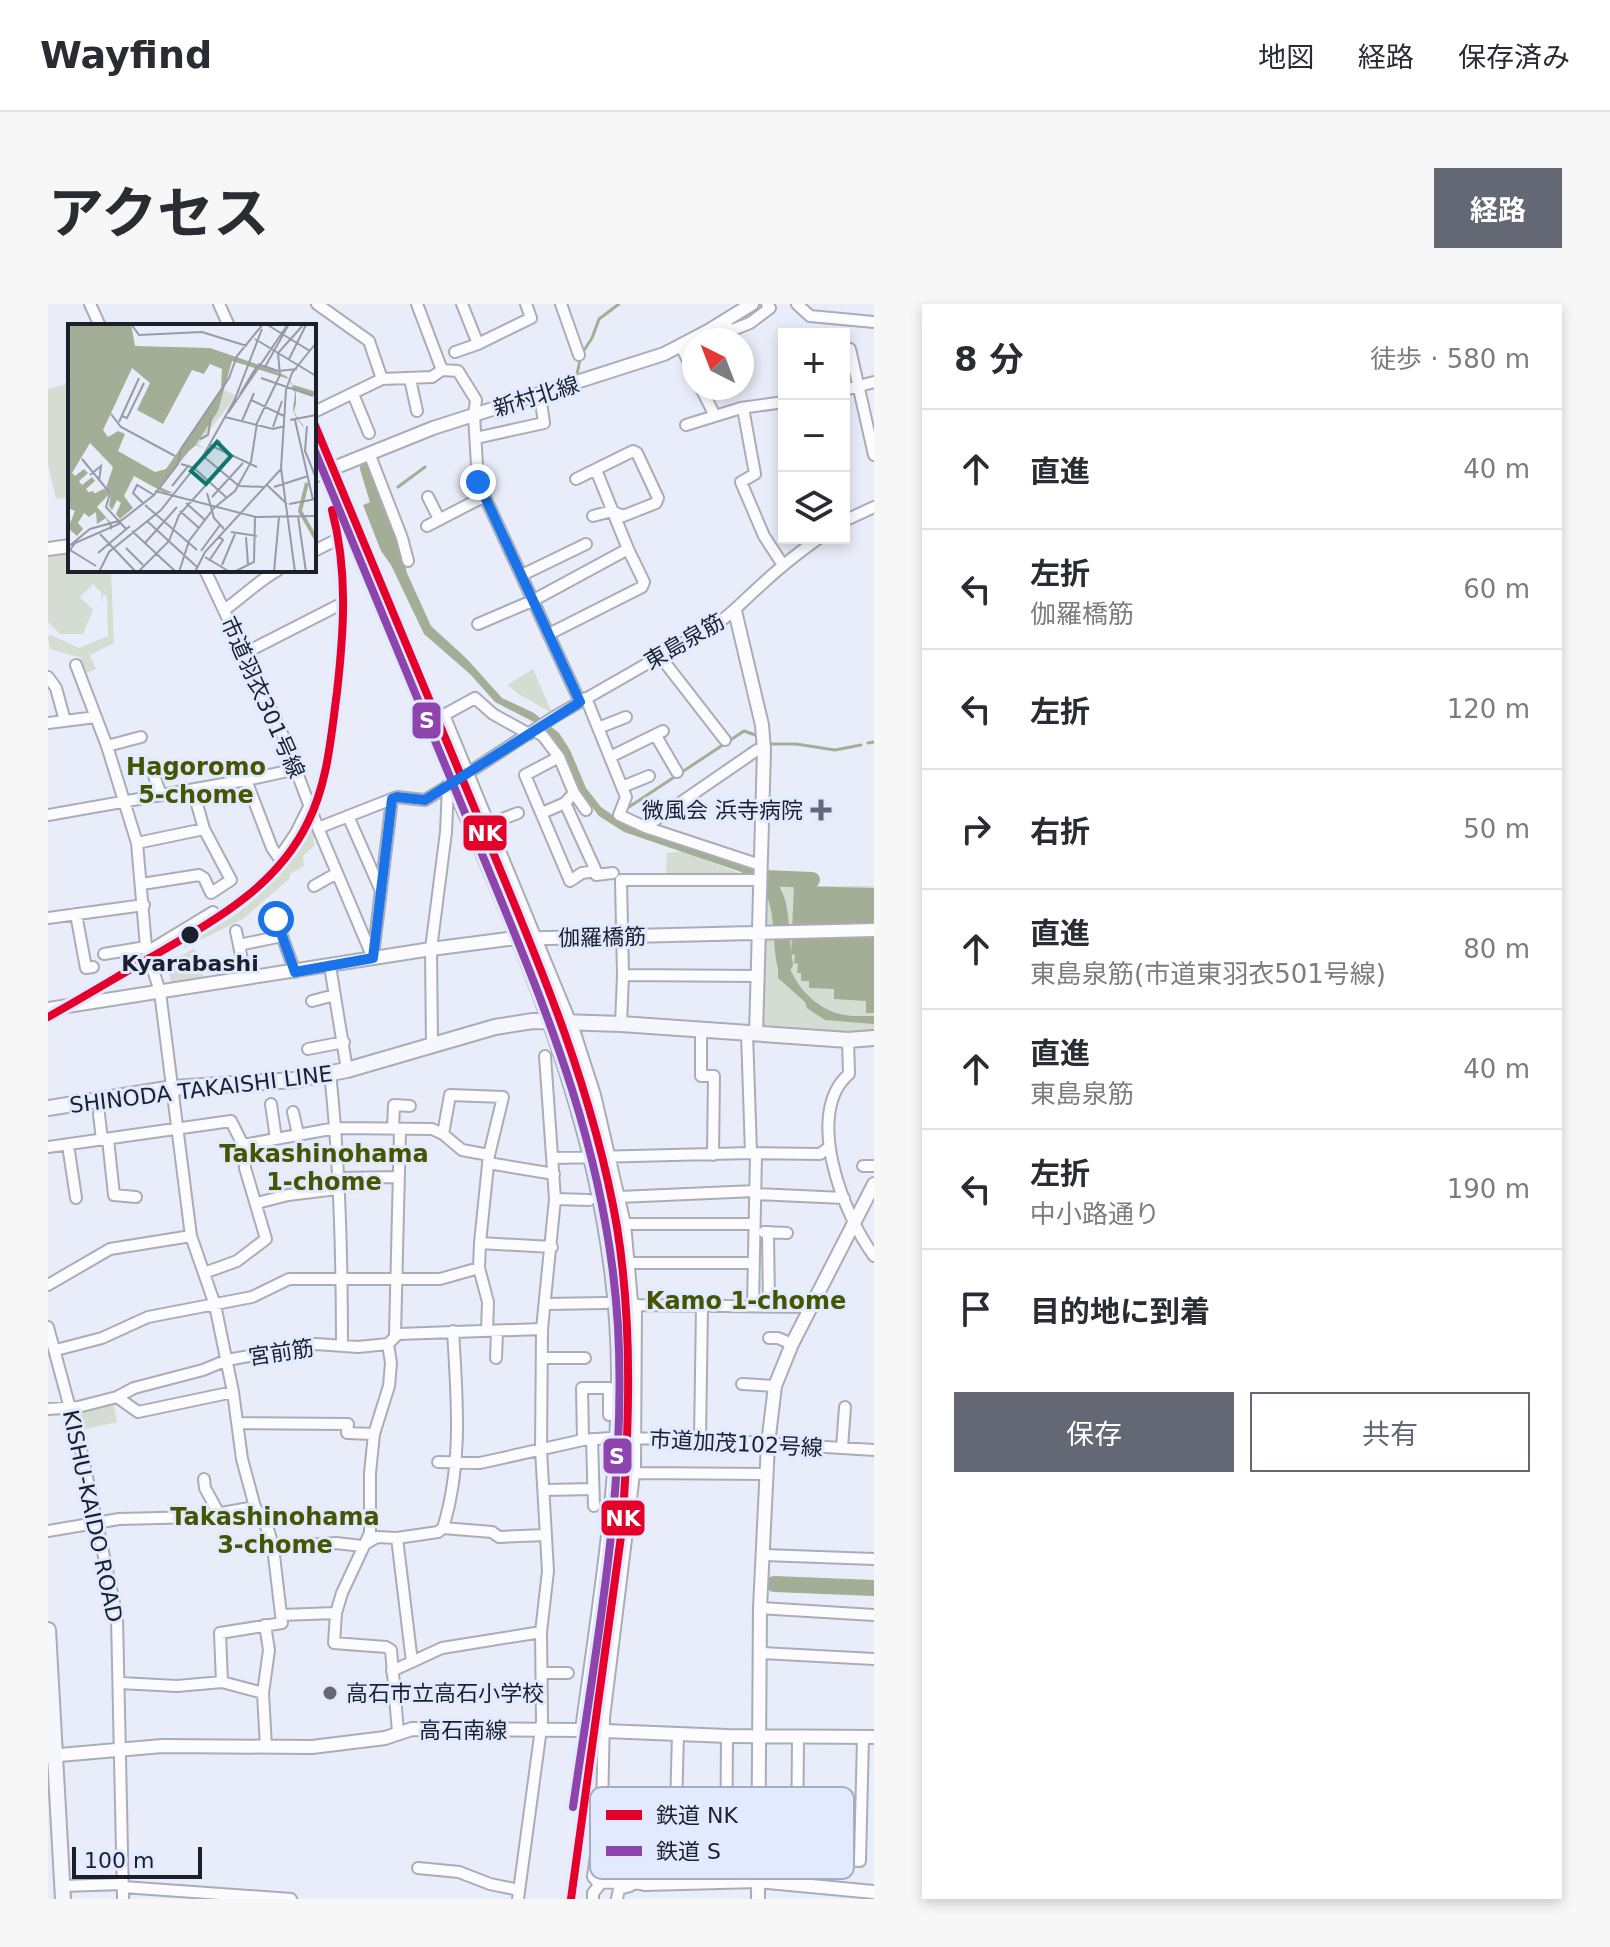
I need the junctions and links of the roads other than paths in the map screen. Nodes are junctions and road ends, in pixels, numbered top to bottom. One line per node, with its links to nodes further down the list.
1 (90, 304): 14 (street)
2 (219, 304): 15 (street)
3 (417, 304): 22 (street)
4 (462, 304): 17 (street)
5 (526, 304): 17 (street)
6 (561, 304): 21 (street)
7 (752, 304): 12 (street, 新村北線)
8 (767, 304): 12 (street)
9 (797, 304): 11 (street)
10 (323, 305): 23 (street)
11 (839, 319): 13 (street); 16 (street)
12 (724, 322): 18 (street, 新村北線)
13 (874, 322)
14 (99, 324)
15 (228, 324)
16 (839, 328)
17 (478, 344): 20 (street)
18 (681, 346): 29 (street, 新村北線)
19 (850, 349): 26 (street)
20 (455, 352)
21 (579, 355)
22 (442, 370): 24 (street); 35 (street)
23 (382, 379): 24 (street); 28 (street)
24 (410, 379): 34 (street)
25 (874, 382): 26 (street)
26 (858, 387): 27 (street); 41 (street)
27 (850, 389)
28 (353, 394): 33 (street); 38 (street)
29 (540, 395): 35 (street, 新村北線); 39 (street)
30 (707, 400): 36 (street)
31 (778, 403): 32 (street)
32 (743, 408): 36 (street); 61 (street)
33 (316, 411)
34 (417, 411)
35 (474, 415): 39 (street); 40 (street, 新村北線)
36 (715, 416): 37 (street)
37 (686, 425)
38 (369, 433)
39 (476, 438): 45 (street)
40 (365, 455): 43 (street, 新村北線); 60 (street)
41 (874, 455)
42 (596, 470): 44 (street); 48 (street); 48 (street)
43 (316, 475)
44 (576, 479)
45 (485, 496): 51 (street); 64 (street)
46 (428, 497): 51 (street)
47 (874, 507): 50 (street)
48 (612, 511): 49 (street); 58 (street)
49 (593, 516)
50 (850, 518)
51 (439, 519): 52 (street)
52 (427, 526)
53 (332, 542): 59 (street)
54 (586, 544): 64 (street)
55 (811, 544): 61 (street, 東島泉筋)
56 (68, 546): 57 (street)
57 (48, 549)
58 (628, 549): 65 (street); 70 (street)
59 (316, 550)
60 (408, 561)
61 (783, 565): 68 (street, 東島泉筋)
62 (206, 572): 67 (street, 市道羽衣301号線)
63 (274, 572): 67 (street)
64 (522, 575): 65 (street)
65 (532, 601): 69 (street); 70 (street)
66 (337, 606): 71 (street)
67 (224, 610): 71 (street, 市道羽衣301号線)
68 (735, 611): 72 (street, 東島泉筋); 84 (street)
69 (478, 624)
70 (549, 634): 75 (street)
71 (245, 653): 88 (street, 市道羽衣301号線)
72 (659, 655): 75 (street, 東島泉筋); 83 (street)
73 (76, 665): 76 (street)
74 (48, 677): 78 (street)
75 (583, 700): 80 (street); 81 (street, 東島泉筋)
76 (96, 717): 78 (street); 85 (street)
77 (626, 717): 80 (street)
78 (65, 721): 79 (street)
79 (48, 723)
80 (598, 728): 87 (street)
81 (533, 731): 86 (street); 91 (street, 東島泉筋); 91 (street)
82 (141, 737): 85 (street)
83 (725, 740)
84 (763, 743): 109 (street); 113 (street)
85 (107, 746): 100 (street)
86 (559, 757): 97 (street); 105 (street)
87 (610, 757): 89 (street); 95 (street)
88 (297, 769): 93 (street); 102 (street, 市道羽衣301号線)
89 (677, 772)
90 (153, 773): 98 (street)
91 (468, 773): 94 (street); 108 (street)
92 (649, 776): 95 (street)
93 (246, 780): 96 (street); 102 (street)
94 (449, 785): 99 (street); 130 (street); 135 (street)
95 (622, 787): 109 (street)
96 (193, 790): 98 (street); 111 (street)
97 (574, 793): 101 (street); 103 (street)
98 (161, 795): 100 (street)
99 (392, 799): 107 (street); 120 (street)
100 (124, 802): 106 (street); 112 (street)
101 (565, 803): 105 (street); 114 (street)
102 (310, 805): 110 (street, 市道羽衣301号線)
103 (586, 810)
104 (518, 813): 108 (street)
105 (542, 813): 114 (street)
106 (48, 815)
107 (348, 816): 110 (street); 120 (street)
108 (489, 824): 131 (street)
109 (645, 827): 113 (street)
110 (318, 828): 115 (street, 市道羽衣301号線)
111 (204, 829): 112 (street); 118 (street)
112 (137, 843): 118 (street)
113 (760, 865): 117 (street)
114 (596, 871): 116 (street)
115 (337, 873): 119 (street); 137 (street, 市道羽衣301号線)
116 (613, 873)
117 (759, 880): 128 (street); 132 (street)
118 (142, 884): 121 (street)
119 (314, 886)
120 (381, 891): 137 (street)
121 (144, 905): 123 (street); 134 (street)
122 (213, 912): 134 (street)
123 (76, 914): 124 (street); 139 (street)
124 (48, 918)
125 (276, 919): 129 (street)
126 (874, 930): 128 (street, 伽羅橋筋)
127 (236, 931): 133 (street)
128 (758, 933): 132 (street, 伽羅橋筋); 142 (street)
129 (282, 936): 133 (street); 140 (street)
130 (515, 938): 131 (street, 伽羅橋筋); 135 (street, 伽羅橋筋); 148 (street)
131 (536, 938): 132 (street, 伽羅橋筋); 149 (street)
132 (622, 938): 141 (street)
133 (239, 945): 143 (street)
134 (147, 949): 136 (street); 144 (street)
135 (431, 949): 137 (street, 伽羅橋筋); 156 (street)
136 (104, 954)
137 (373, 958): 138 (street, 伽羅橋筋)
138 (330, 966): 140 (street, 伽羅橋筋); 145 (street)
139 (93, 967)
140 (295, 972): 143 (street, 伽羅橋筋)
141 (623, 975): 142 (street); 150 (street)
142 (757, 976): 152 (street)
143 (246, 979): 144 (street, 伽羅橋筋)
144 (160, 992): 147 (street, 伽羅橋筋); 161 (street)
145 (335, 995): 146 (street); 155 (street)
146 (312, 1001)
147 (48, 1009)
148 (546, 1020): 149 (main road, SHINODA TAKAISHI LINE); 156 (main road, SHINODA TAKAISHI LINE); 180 (street)
149 (571, 1021): 150 (main road, SHINODA TAKAISHI LINE); 181 (street)
150 (621, 1024): 151 (main road, SHINODA TAKAISHI LINE)
151 (701, 1030): 152 (main road, SHINODA TAKAISHI LINE); 179 (street)
152 (752, 1034): 154 (main road, SHINODA TAKAISHI LINE); 178 (street)
153 (874, 1038): 154 (main road, SHINODA TAKAISHI LINE)
154 (848, 1040): 177 (street)
155 (344, 1042): 157 (street); 159 (street)
156 (432, 1045): 159 (main road, SHINODA TAKAISHI LINE)
157 (308, 1049)
158 (545, 1056): 182 (street)
159 (347, 1070): 160 (main road, SHINODA TAKAISHI LINE)
160 (330, 1073): 161 (main road, SHINODA TAKAISHI LINE); 167 (street)
161 (173, 1088): 164 (main road, SHINODA TAKAISHI LINE); 168 (street)
162 (271, 1104): 173 (street)
163 (410, 1106): 169 (street)
164 (48, 1108)
165 (293, 1112): 170 (street)
166 (99, 1114): 172 (street)
167 (336, 1128): 169 (street); 170 (street); 186 (street)
168 (177, 1129): 172 (street); 175 (street); 201 (street)
169 (397, 1130): 171 (street); 185 (street)
170 (298, 1134): 173 (street)
171 (443, 1134): 183 (street); 183 (street)
172 (105, 1139): 174 (street); 189 (street)
173 (276, 1139): 175 (street)
174 (68, 1145): 176 (street); 191 (street)
175 (243, 1145): 195 (street)
176 (48, 1147)
177 (828, 1148): 178 (street); 192 (street)
178 (754, 1154): 179 (street); 188 (street)
179 (713, 1155): 181 (street)
180 (589, 1157): 181 (street); 182 (street); 242 (street)
181 (611, 1157): 190 (street)
182 (554, 1158): 184 (street)
183 (488, 1159): 184 (street); 202 (street)
184 (554, 1174): 193 (street)
185 (399, 1177): 186 (street); 210 (street)
186 (337, 1183): 195 (street); 209 (street)
187 (874, 1184): 196 (street)
188 (755, 1193): 190 (street); 192 (street); 198 (street)
189 (136, 1197)
190 (619, 1197): 197 (street)
191 (76, 1198)
192 (844, 1198): 196 (street)
193 (555, 1199): 194 (street); 203 (street)
194 (589, 1200)
195 (257, 1203): 208 (street)
196 (855, 1223): 204 (street); 219 (street)
197 (625, 1224): 198 (street); 205 (street)
198 (754, 1228): 199 (street); 206 (street)
199 (768, 1232): 200 (street); 218 (street)
200 (787, 1233)
201 (191, 1236): 208 (street); 211 (street)
202 (480, 1243): 203 (street); 207 (street)
203 (552, 1247): 213 (street)
204 (874, 1256)
205 (629, 1263): 206 (street); 215 (street)
206 (753, 1263): 217 (street)
207 (479, 1268): 210 (street); 223 (street)
208 (204, 1273): 214 (street)
209 (342, 1280): 210 (street); 214 (street); 227 (street)
210 (395, 1280): 225 (street)
211 (48, 1285)
212 (606, 1303): 213 (street)
213 (545, 1304): 221 (street)
214 (215, 1305): 228 (street); 232 (street)
215 (636, 1305): 216 (street); 243 (street)
216 (702, 1306): 217 (street); 244 (street)
217 (753, 1306): 218 (street)
218 (769, 1306): 219 (street)
219 (811, 1307): 226 (street)
220 (48, 1327): 228 (street, KISHU-KAIDO ROAD)
221 (542, 1329): 223 (street, 宮前筋); 230 (street)
222 (453, 1331): 223 (street, 宮前筋); 225 (street, 宮前筋); 251 (street)
223 (492, 1331): 229 (street)
224 (769, 1338): 226 (street)
225 (392, 1340): 227 (street, 宮前筋); 241 (street)
226 (792, 1344): 234 (street)
227 (342, 1346): 232 (street, 宮前筋)
228 (56, 1350): 237 (street, KISHU-KAIDO ROAD)
229 (496, 1358)
230 (543, 1358): 231 (street); 248 (street)
231 (585, 1358)
232 (227, 1360): 235 (street); 236 (street, 宮前筋)
233 (742, 1384): 234 (street)
234 (775, 1386): 246 (street)
235 (233, 1392): 236 (street); 240 (street)
236 (117, 1397): 237 (street, 宮前筋)
237 (70, 1407): 239 (street, 宮前筋); 260 (street, KISHU-KAIDO ROAD)
238 (845, 1407): 247 (street)
239 (48, 1409)
240 (238, 1423): 241 (street); 258 (street)
241 (374, 1434): 265 (street)
242 (613, 1438): 243 (street, 市道加茂102号線); 245 (street, 市道加茂102号線); 245 (street); 287 (street)
243 (635, 1438): 244 (street, 市道加茂102号線); 288 (street)
244 (700, 1439): 246 (street, 市道加茂102号線)
245 (588, 1440): 248 (street, 市道加茂102号線); 255 (street)
246 (768, 1444): 247 (street, 市道加茂102号線); 253 (street)
247 (842, 1448): 249 (street, 市道加茂102号線)
248 (541, 1450): 251 (street, 市道加茂102号線); 256 (street)
249 (874, 1450)
250 (438, 1462): 251 (street, 市道加茂102号線)
251 (456, 1464): 261 (street)
252 (638, 1473): 253 (street)
253 (766, 1474): 267 (street)
254 (204, 1479): 259 (street)
255 (593, 1489): 256 (street); 257 (street)
256 (545, 1490): 263 (street)
257 (594, 1506)
258 (255, 1507): 259 (street); 266 (street)
259 (218, 1512): 260 (street)
260 (95, 1524): 262 (street); 284 (street, KISHU-KAIDO ROAD)
261 (443, 1528): 263 (street); 264 (street)
262 (48, 1531)
263 (545, 1535): 275 (street)
264 (397, 1538): 265 (street); 278 (street)
265 (362, 1546): 266 (street); 270 (street)
266 (273, 1547): 271 (street)
267 (764, 1555): 268 (street); 269 (street)
268 (874, 1559)
269 (760, 1608): 272 (street); 276 (street)
270 (336, 1613): 271 (street); 279 (street)
271 (281, 1615): 273 (street)
272 (874, 1615)
273 (265, 1625): 283 (street); 285 (street)
274 (48, 1630): 282 (main road)
275 (541, 1632): 278 (street); 280 (street)
276 (760, 1653): 277 (street); 292 (street)
277 (874, 1659)
278 (412, 1662): 279 (street)
279 (392, 1671): 289 (street)
280 (543, 1673): 281 (street); 286 (street)
281 (568, 1673)
282 (49, 1676): 297 (main road)
283 (222, 1682): 284 (street); 285 (street)
284 (120, 1683): 296 (street, KISHU-KAIDO ROAD)
285 (263, 1693): 295 (street)
286 (540, 1729): 287 (street, 高石南線); 289 (street, 高石南線); 315 (street)
287 (581, 1730): 288 (street, 高石南線)
288 (605, 1731): 290 (street, 高石南線); 298 (street)
289 (398, 1732): 295 (street, 高石南線)
290 (678, 1734): 291 (street, 高石南線); 299 (street)
291 (727, 1736): 292 (street, 高石南線); 300 (street)
292 (759, 1737): 293 (street, 高石南線); 301 (street)
293 (798, 1737): 294 (street, 高石南線); 302 (street)
294 (868, 1737): 303 (street)
295 (266, 1747): 296 (street, 高石南線)
296 (121, 1748): 297 (street, 高石南線); 312 (street, KISHU-KAIDO ROAD)
297 (51, 1751): 316 (main road)
298 (603, 1787)
299 (677, 1787)
300 (727, 1787)
301 (759, 1787)
302 (798, 1787)
303 (854, 1860)
304 (418, 1868): 315 (street)
305 (674, 1879): 310 (street)
306 (726, 1879): 309 (street)
307 (598, 1881): 311 (street); 319 (street)
308 (758, 1881): 309 (street); 314 (street); 321 (street)
309 (726, 1882): 310 (street)
310 (674, 1883): 311 (street)
311 (644, 1884): 320 (street)
312 (123, 1890): 316 (street); 317 (street)
313 (874, 1892): 314 (street)
314 (826, 1894)
315 (518, 1895)
316 (61, 1896)
317 (235, 1897): 318 (street)
318 (291, 1899)
319 (593, 1899)
320 (617, 1899)
321 (758, 1899)

